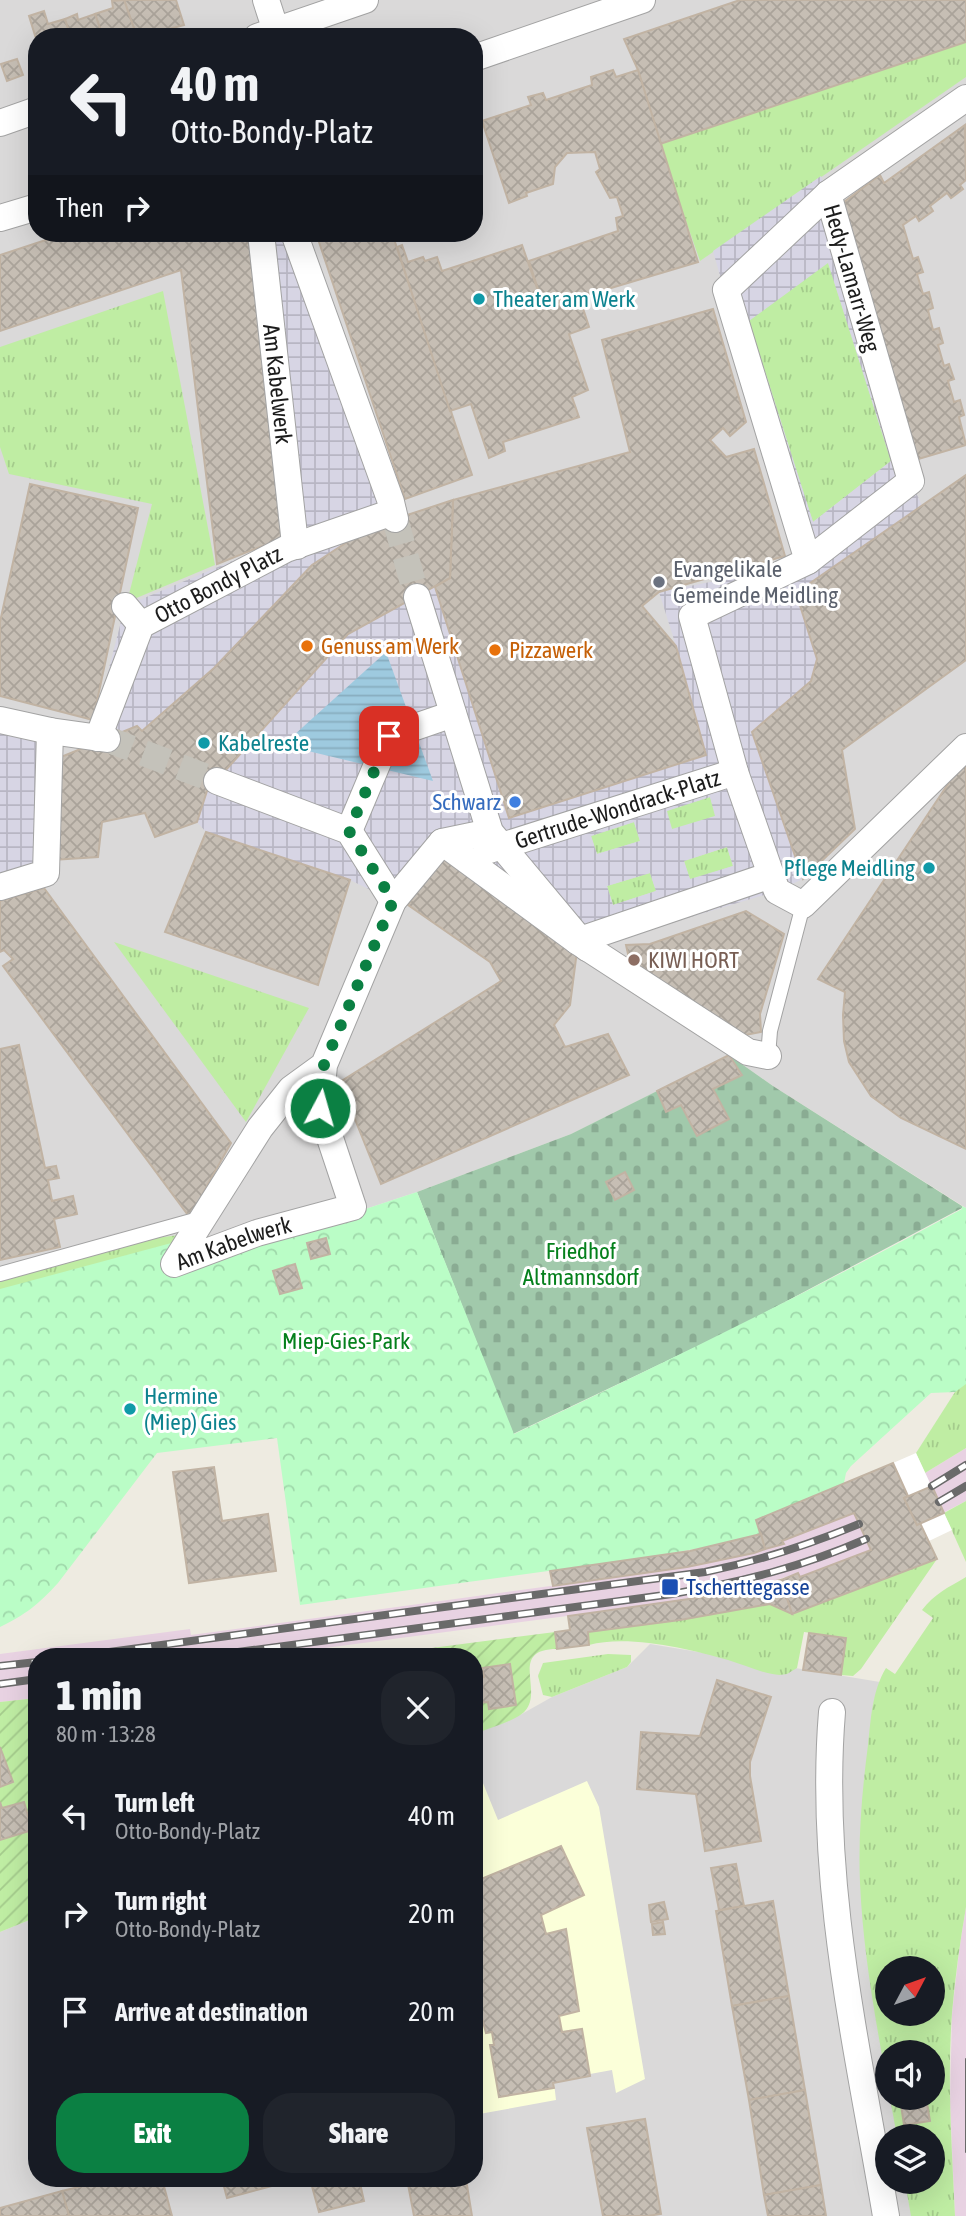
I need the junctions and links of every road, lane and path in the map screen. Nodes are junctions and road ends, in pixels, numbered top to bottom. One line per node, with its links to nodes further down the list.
1 (266, 0): 4 (street)
2 (365, 0): 5 (street)
3 (642, 0): 6 (street)
4 (266, 28)
5 (283, 28)
6 (483, 55)
7 (966, 99): 10 (street)
8 (28, 113): 9 (street)
9 (0, 122)
10 (828, 194): 16 (street, Hedy-Lamarr-Weg); 16 (street, Hedy-Lamarr-Weg)
11 (28, 210): 12 (street)
12 (0, 218)
13 (262, 242): 15 (street, Am Kabelwerk)
14 (297, 242): 15 (street, Otto Bondy Platz)
15 (296, 540): 20 (street, Otto Bondy Platz)
16 (808, 561): 21 (street, Hedy-Lamarr-Weg)
17 (417, 597): 18 (street)
18 (453, 714): 25 (street); 26 (street)
19 (0, 720): 20 (street)
20 (50, 731): 30 (street)
21 (728, 744): 23 (street, Gertrude-Wondrack-Platz)
22 (966, 747): 32 (street)
23 (735, 772): 26 (street, Gertrude-Wondrack-Platz); 29 (street, Gertrude-Wondrack-Platz)
24 (217, 781): 25 (street)
25 (349, 831): 31 (street)
26 (496, 839): 27 (street); 28 (street, Gertrude-Wondrack-Platz); 33 (street, Gertrude-Wondrack-Platz)
27 (442, 842): 28 (street); 31 (street, Am Kabelwerk)
28 (464, 858): 33 (street)
29 (774, 883): 32 (street); 33 (street)
30 (0, 887)
31 (393, 901): 35 (street, Am Kabelwerk)
32 (803, 905): 34 (lane)
33 (581, 943): 34 (street)
34 (768, 1056)
35 (324, 1065): 36 (street, Am Kabelwerk); 36 (street, Am Kabelwerk)
36 (203, 1217): 37 (lane)
37 (0, 1274)
38 (832, 1712): 39 (street)
39 (886, 2216)

